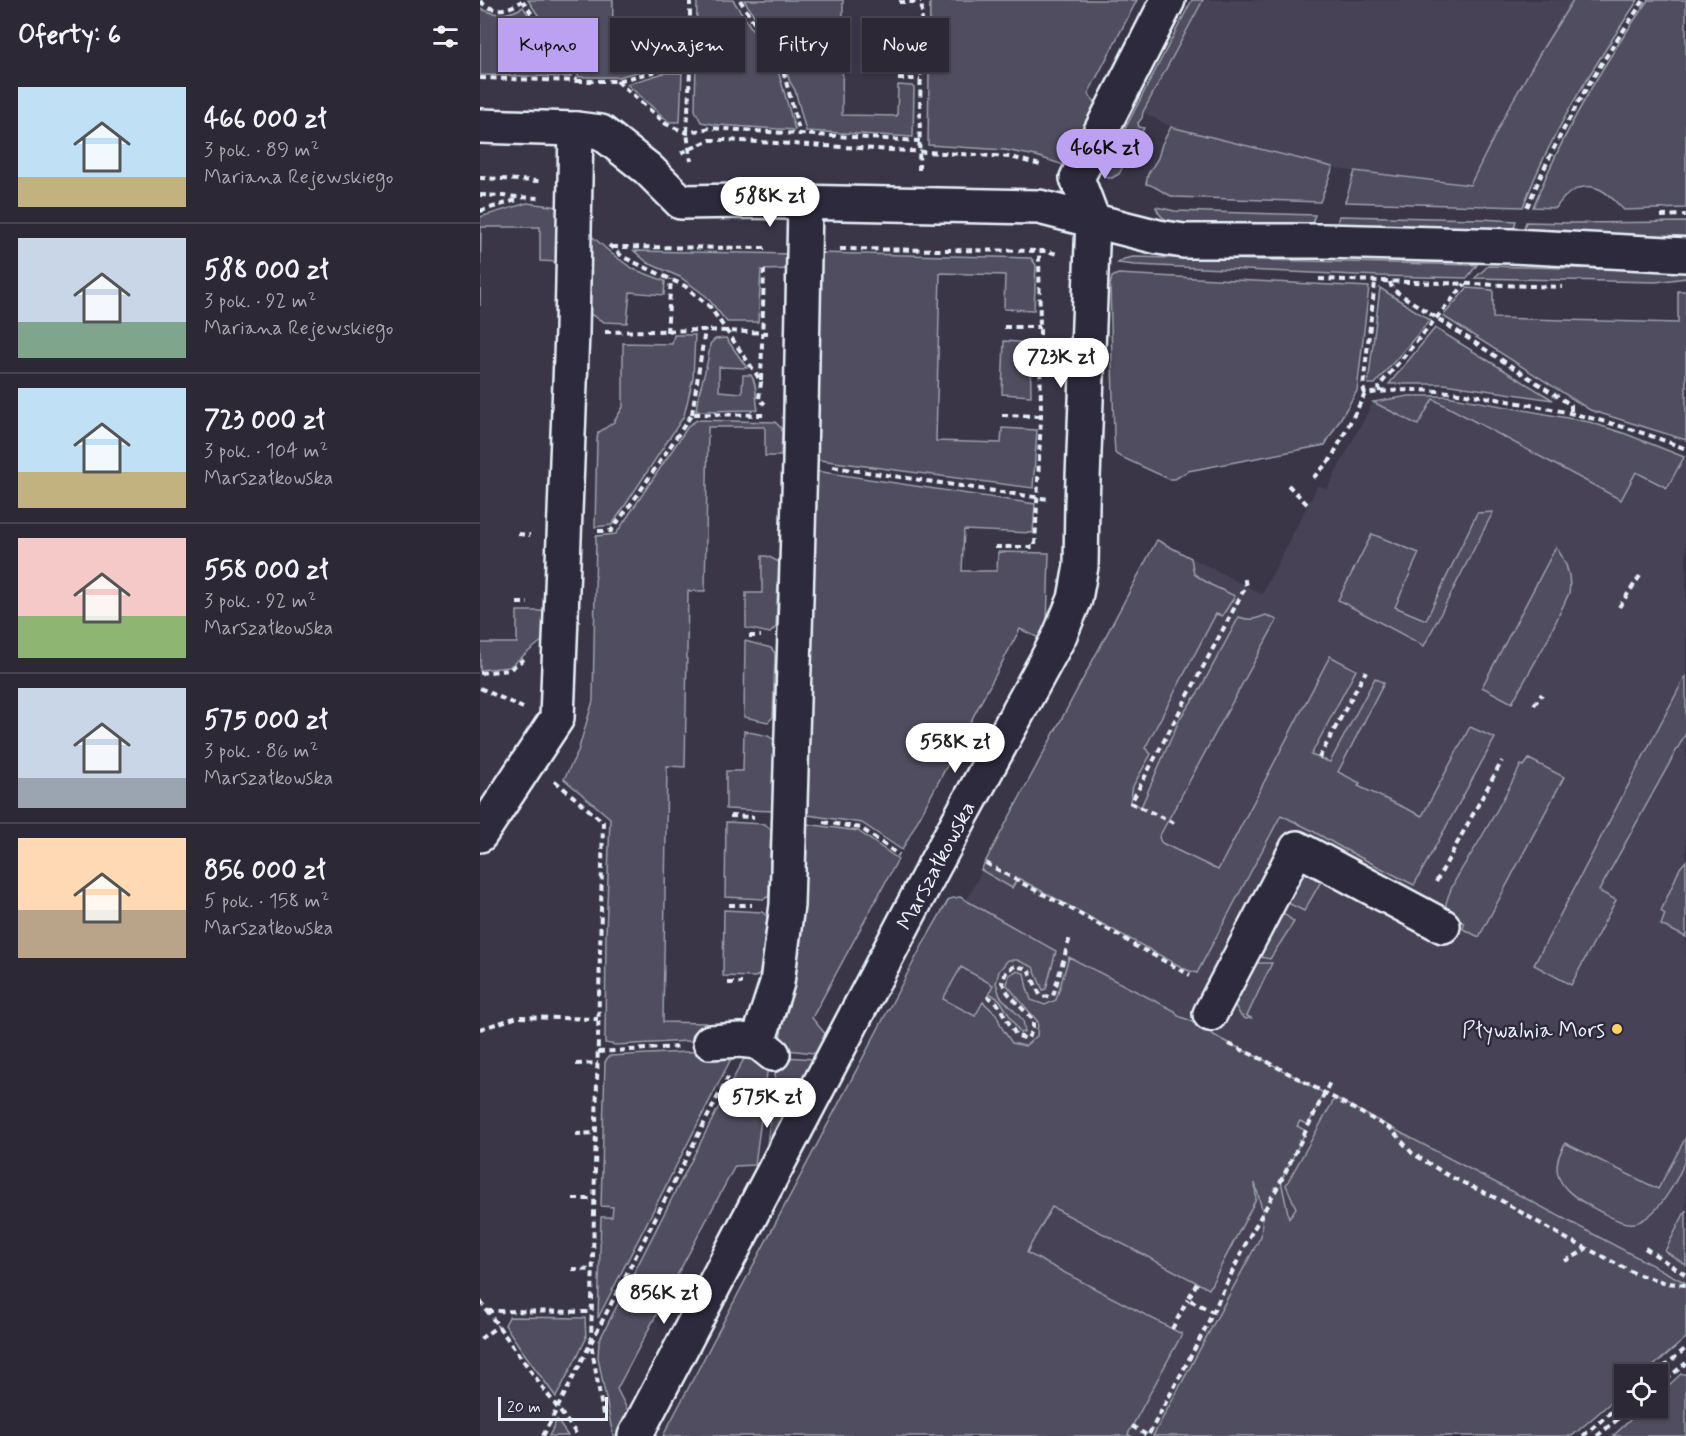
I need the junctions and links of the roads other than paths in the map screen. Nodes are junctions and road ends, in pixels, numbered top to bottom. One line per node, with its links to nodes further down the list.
1 (1168, 0): 5 (street)
2 (480, 126): 3 (street)
3 (576, 129): 4 (street); 7 (street)
4 (805, 204): 5 (street); 10 (street)
5 (1093, 220): 6 (street); 11 (street, Marszałkowska)
6 (1686, 255)
7 (480, 835)
8 (1443, 926): 9 (street)
9 (1216, 1027)
10 (745, 1044)
11 (635, 1436)

